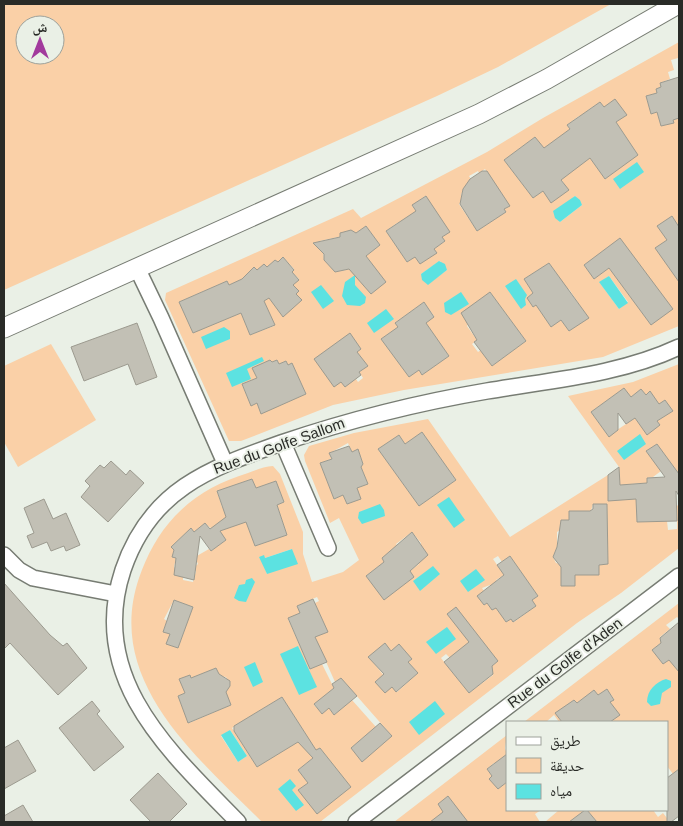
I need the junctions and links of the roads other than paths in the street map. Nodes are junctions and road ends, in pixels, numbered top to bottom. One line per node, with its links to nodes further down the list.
1 (678, 4): 2 (main road)
2 (137, 268): 3 (main road); 6 (street)
3 (4, 328)
4 (679, 347): 5 (street, Rue du Golfe Sallom)
5 (283, 443): 6 (street, Rue du Golfe Sallom); 7 (street)
6 (225, 463): 10 (street, Rue du Golfe Sallom)
7 (328, 548)
8 (4, 555): 10 (street)
9 (679, 576): 12 (street, Rue du Golfe d'Aden)
10 (116, 594): 11 (street, Rue du Golfe Sallom)
11 (238, 822)
12 (356, 822)

